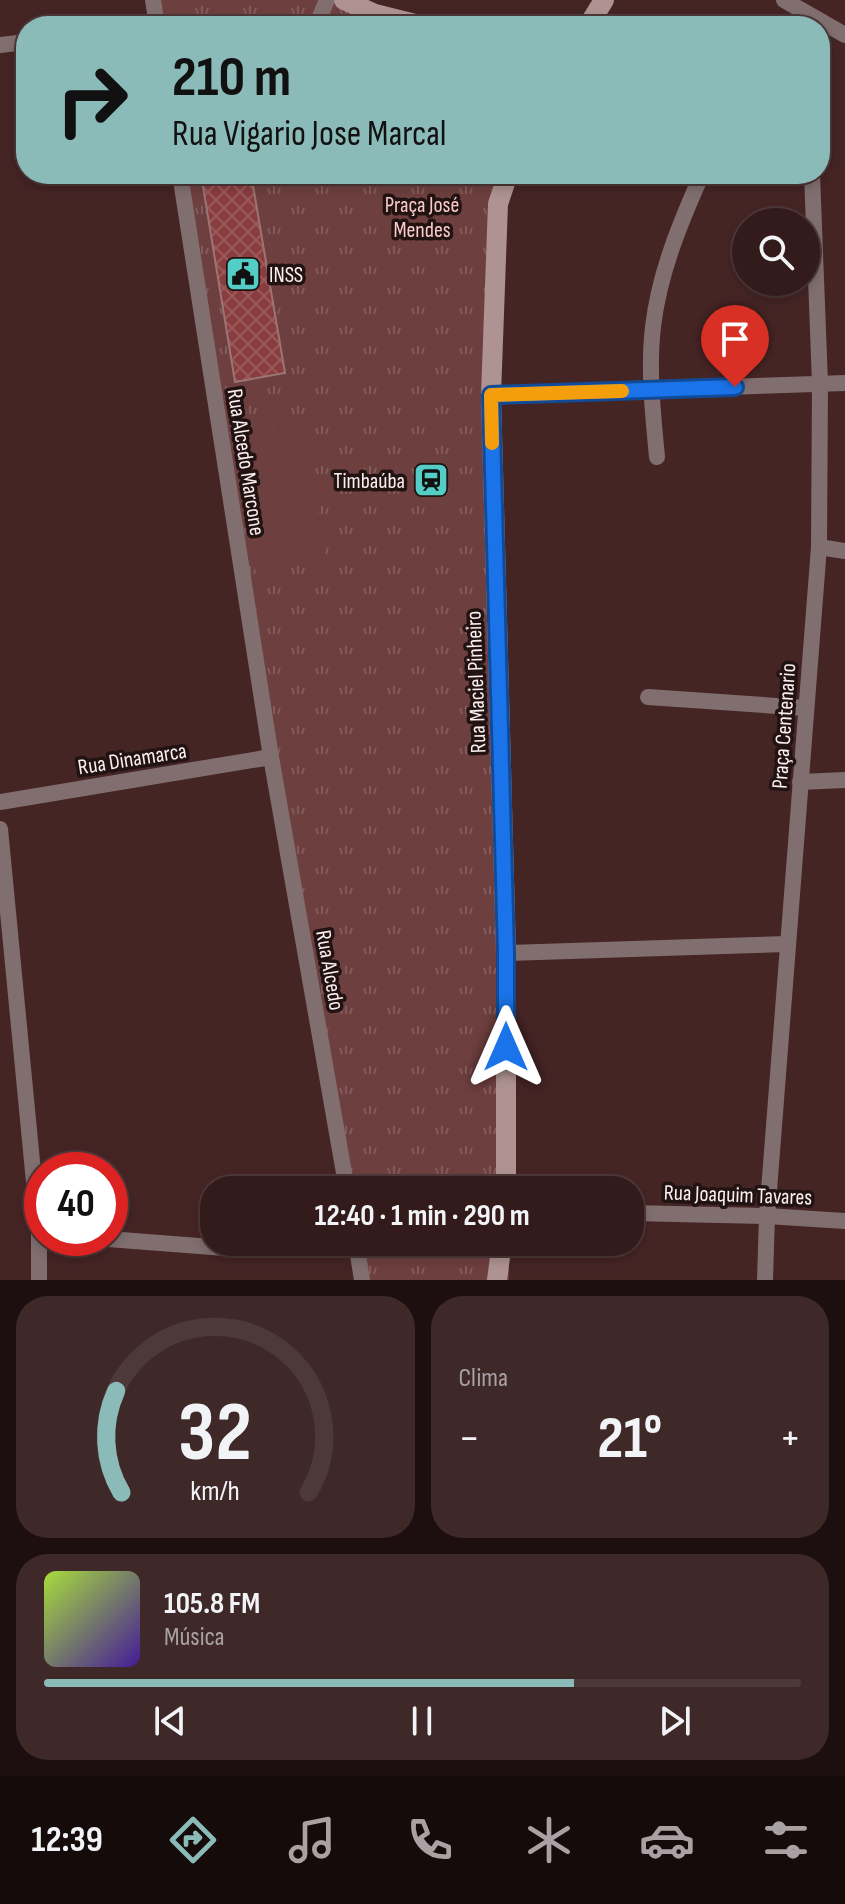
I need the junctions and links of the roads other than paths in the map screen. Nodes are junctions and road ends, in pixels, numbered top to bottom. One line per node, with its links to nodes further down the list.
1 (344, 0): 3 (street)
2 (784, 0): 5 (street)
3 (376, 7): 4 (street)
4 (398, 16)
5 (803, 16)
6 (182, 184): 19 (street, Rua Alcedo Marcone)
7 (505, 184): 13 (street, Rua Maciel Pinheiro)
8 (698, 184): 12 (street)
9 (812, 184): 10 (street, Praça Centenario)
10 (820, 383): 11 (street); 12 (street); 15 (street, Praça Centenario)
11 (845, 383)
12 (651, 390): 13 (street); 14 (street)
13 (491, 395): 25 (street, Rua Maciel Pinheiro)
14 (657, 457)
15 (819, 547): 16 (street); 18 (street, Praça Centenario)
16 (845, 551)
17 (648, 697): 18 (street)
18 (806, 708): 21 (street, Praça Centenario)
19 (271, 757): 22 (street, Rua Dinamarca); 27 (street, Rua Alcedo)
20 (845, 780): 21 (street)
21 (800, 782): 24 (street, Praça Centenario)
22 (0, 802)
23 (0, 829): 26 (street)
24 (788, 944): 25 (street); 30 (street, Praça Centenario)
25 (506, 953): 28 (street, Rua Maciel Pinheiro)
26 (33, 1152)
27 (345, 1176)
28 (506, 1176)
29 (644, 1213): 30 (street, Rua Joaquim Tavares)
30 (767, 1216): 31 (street, Rua Joaquim Tavares); 42 (street, Praça Centenario)
31 (845, 1221)
32 (128, 1241): 33 (street)
33 (200, 1246)
34 (40, 1256): 38 (street)
35 (358, 1256): 39 (street)
36 (502, 1256): 40 (street)
37 (506, 1256): 41 (street)
38 (39, 1280)
39 (362, 1280)
40 (497, 1280)
41 (509, 1280)
42 (765, 1280)

